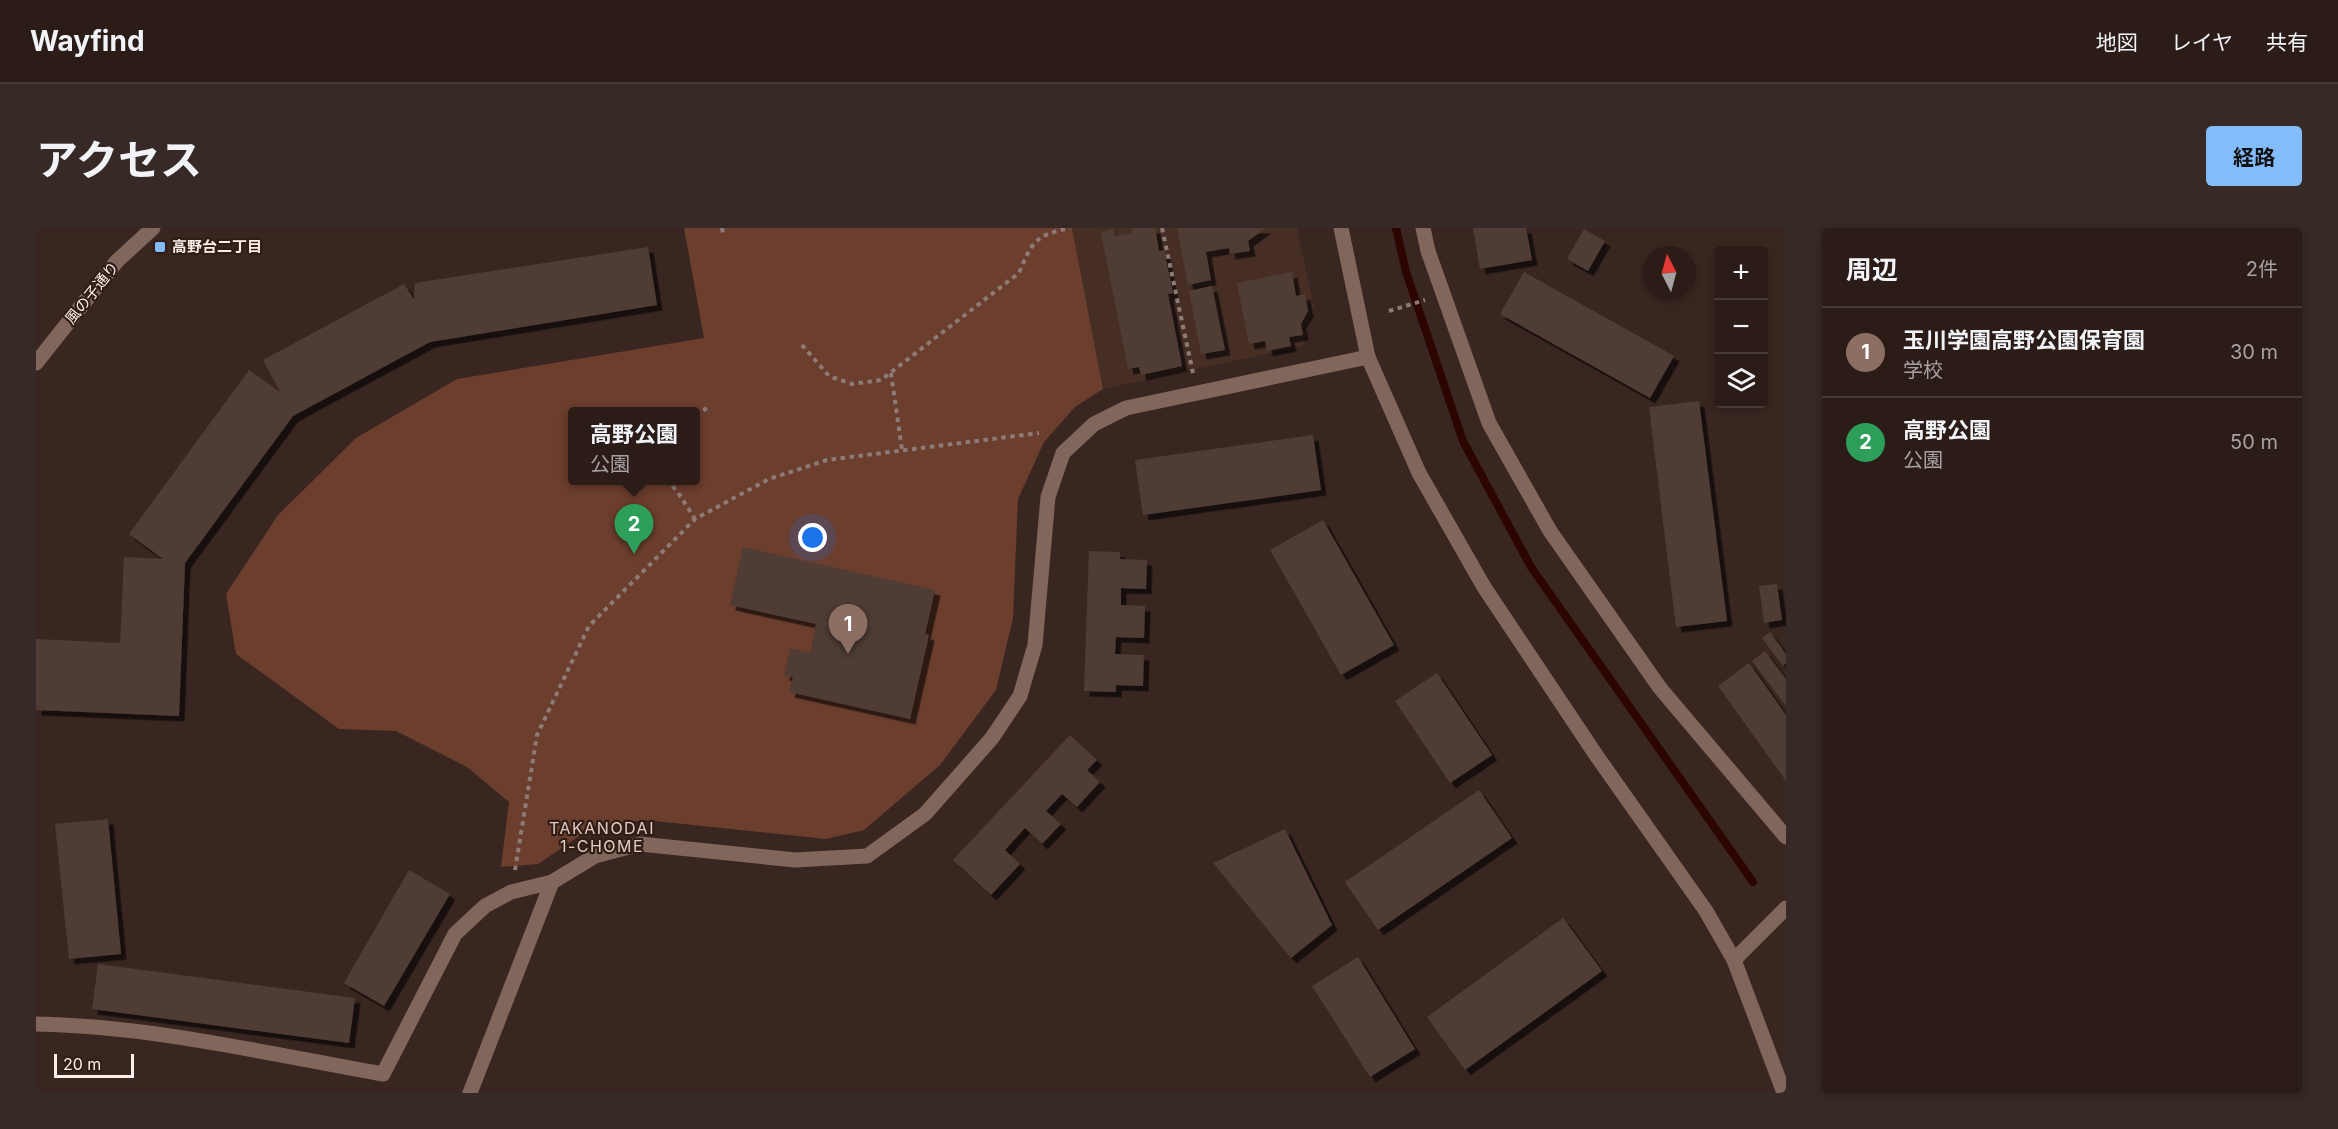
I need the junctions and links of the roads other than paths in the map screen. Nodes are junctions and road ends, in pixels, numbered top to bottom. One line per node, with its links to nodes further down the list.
1 (153, 228): 5 (street, 風の子通り)
2 (1341, 228): 4 (street)
3 (1423, 228): 6 (street)
4 (1368, 357): 7 (street); 9 (street)
5 (36, 363)
6 (1786, 837)
7 (552, 882): 10 (street); 11 (street)
8 (1786, 908): 9 (street)
9 (1734, 960): 12 (street)
10 (36, 1024)
11 (471, 1093)
12 (1784, 1093)

